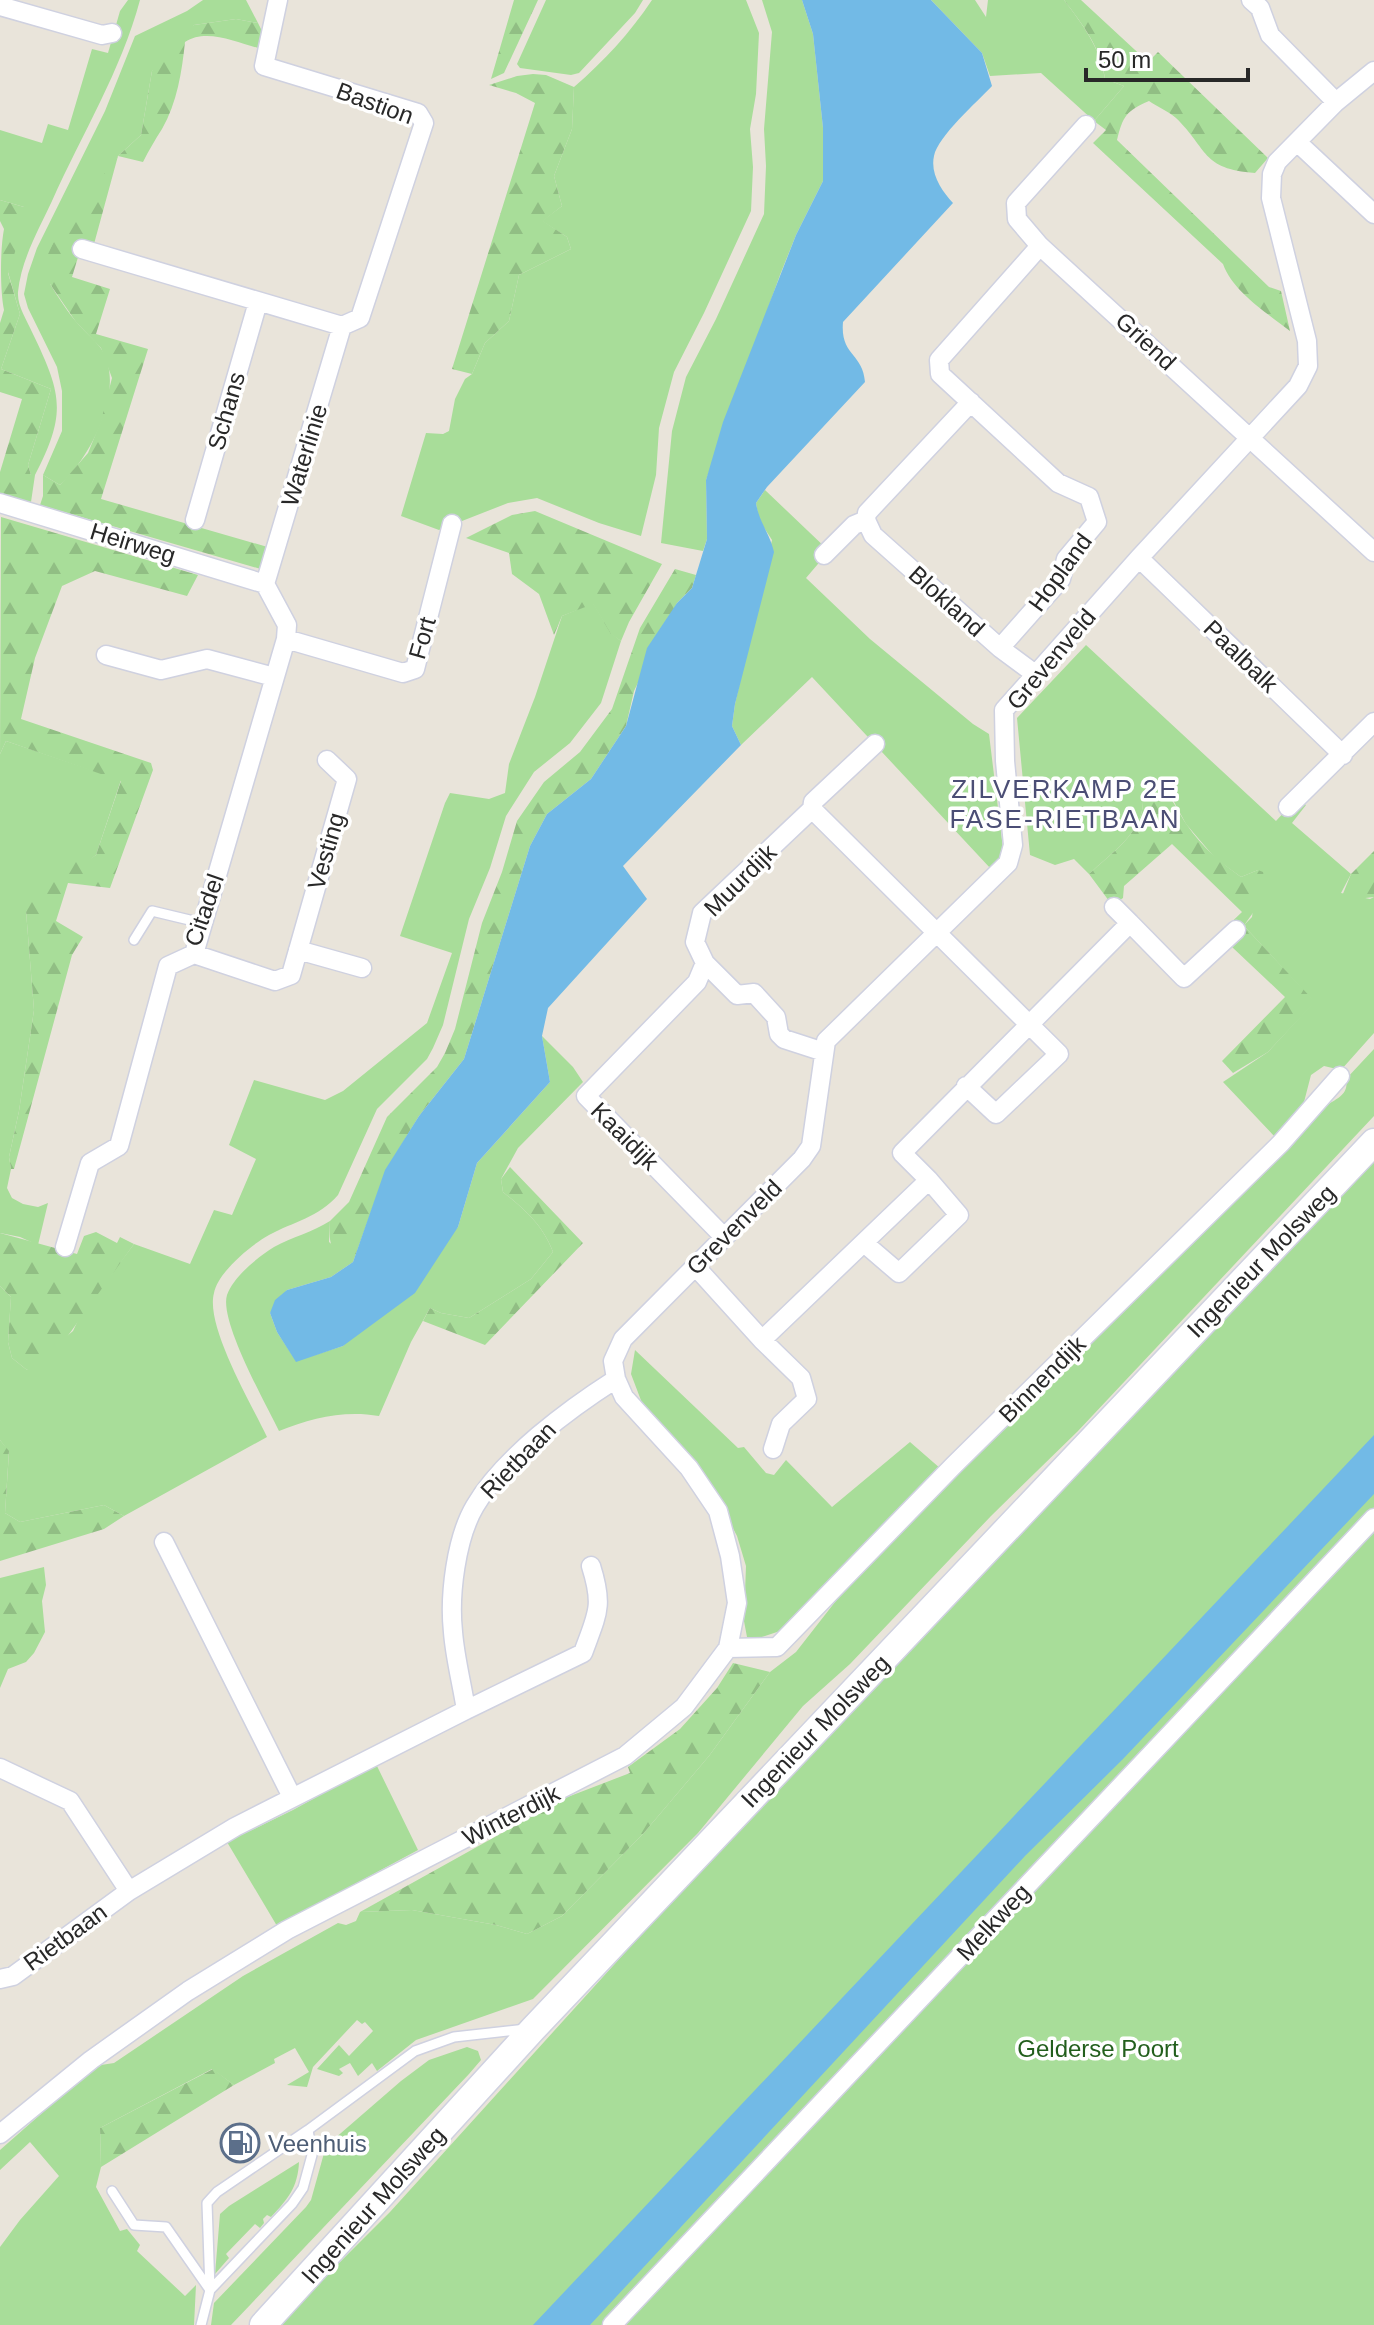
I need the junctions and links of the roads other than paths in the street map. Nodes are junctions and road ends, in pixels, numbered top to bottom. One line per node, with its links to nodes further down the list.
1 (278, 0): 13 (street, Bastion)
2 (1259, 3): 6 (street)
3 (0, 6): 4 (street)
4 (112, 33)
5 (1374, 71): 6 (street, Grevenveld)
6 (1336, 102): 8 (street, Grevenveld)
7 (1086, 125): 10 (street, Griend)
8 (1297, 142): 9 (street); 15 (street, Grevenveld)
9 (1374, 214)
10 (1040, 246): 14 (street); 15 (street, Griend)
11 (82, 249): 12 (street)
12 (258, 302): 13 (street); 17 (street, Schans)
13 (342, 326): 23 (street, Waterlinie)
14 (971, 402): 18 (street); 25 (street, Hopland)
15 (1250, 438): 20 (street, Griend); 22 (street, Grevenveld)
16 (0, 503): 23 (street, Heirweg)
17 (195, 520)
18 (866, 520): 21 (street); 25 (street, Blokland)
19 (452, 524): 24 (street, Fort)
20 (1374, 552)
21 (824, 555)
22 (1139, 558): 27 (street, Grevenveld); 31 (street, Paalbalk)
23 (265, 584): 24 (street)
24 (286, 639): 28 (street, Citadel)
25 (1000, 648): 27 (street, Blokland)
26 (106, 655): 28 (street)
27 (1035, 674): 39 (street, Grevenveld)
28 (274, 677): 36 (street, Citadel)
29 (1374, 722): 31 (street)
30 (875, 744): 34 (street, Muurdijk)
31 (1343, 755): 33 (street)
32 (327, 760): 41 (street, Vesting)
33 (1288, 807)
34 (812, 809): 39 (street); 43 (street, Muurdijk)
35 (1114, 907): 37 (street)
36 (202, 923): 40 (lane); 42 (street, Citadel)
37 (1130, 923): 38 (street); 45 (street)
38 (1236, 930)
39 (937, 932): 45 (street); 46 (street, Grevenveld)
40 (134, 940)
41 (298, 950): 42 (street, Vesting); 44 (street)
42 (194, 954): 53 (street, Citadel)
43 (705, 963): 46 (street); 51 (street, Kaaidijk)
44 (362, 968)
45 (1028, 1023): 48 (street); 48 (street)
46 (824, 1052): 51 (street, Grevenveld)
47 (1340, 1076): 61 (street, Binnendijk)
48 (966, 1086): 50 (street)
49 (1374, 1142): 67 (main road, Ingenieur Molsweg)
50 (929, 1180): 52 (street); 52 (street)
51 (723, 1236): 54 (street, Grevenveld)
52 (864, 1243): 55 (street)
53 (65, 1247)
54 (695, 1266): 55 (street); 56 (street, Grevenveld)
55 (762, 1340): 57 (street)
56 (615, 1370): 61 (street, Winterdijk); 62 (street, Rietbaan)
57 (773, 1449)
58 (1374, 1518): 74 (street, Melkweg)
59 (164, 1542): 64 (street)
60 (591, 1566): 62 (street, Rietbaan)
61 (728, 1648): 69 (street, Winterdijk)
62 (466, 1710): 64 (street, Rietbaan)
63 (0, 1768): 65 (street, Rietbaan)
64 (292, 1797): 65 (street, Rietbaan)
65 (129, 1891): 66 (street, Rietbaan)
66 (0, 1979)
67 (533, 2029): 68 (lane); 73 (main road, Ingenieur Molsweg)
68 (308, 2130): 71 (lane); 71 (lane)
69 (0, 2134)
70 (112, 2191): 71 (lane)
71 (210, 2290): 72 (lane)
72 (201, 2325)
73 (263, 2325)
74 (612, 2325)

